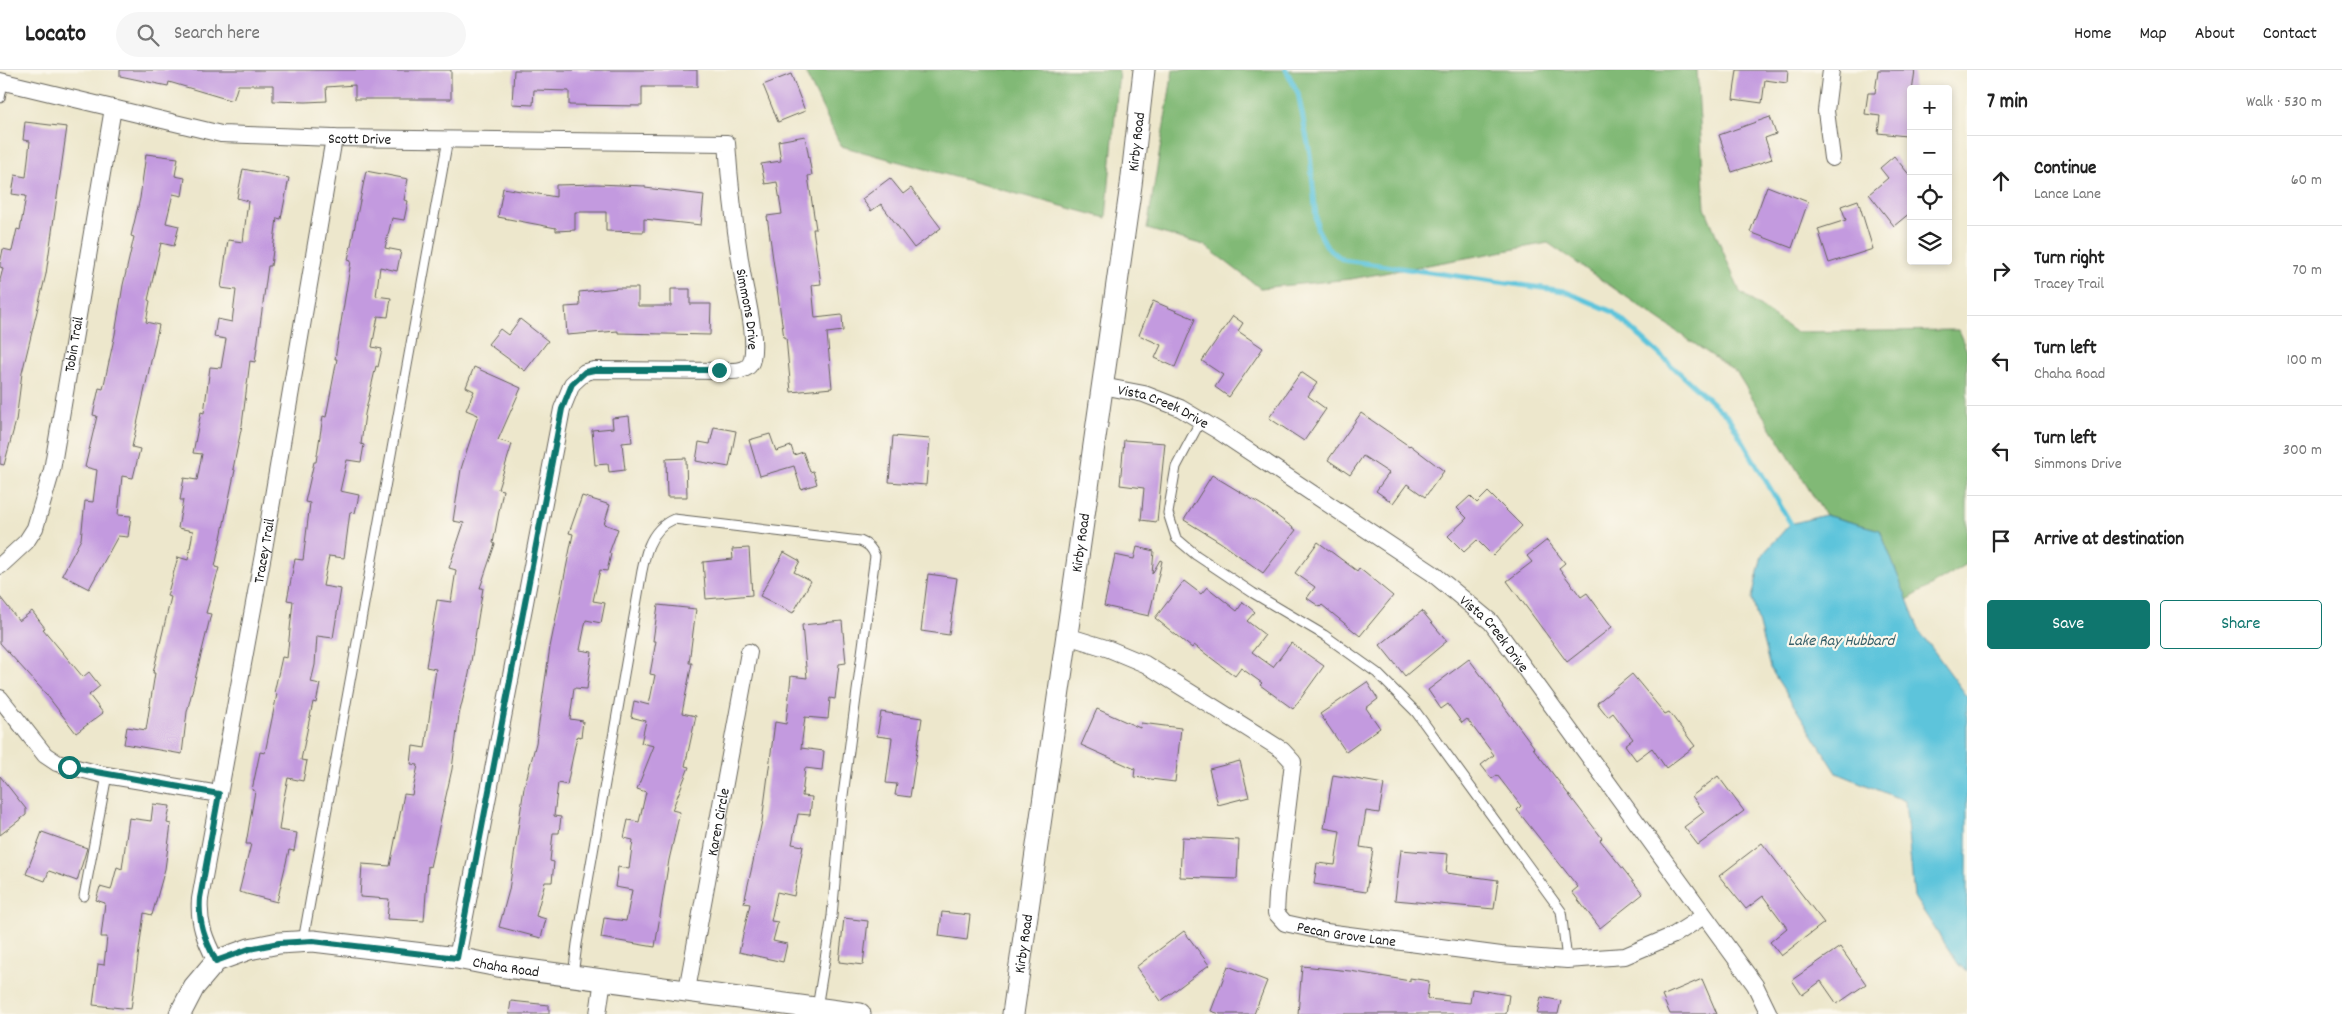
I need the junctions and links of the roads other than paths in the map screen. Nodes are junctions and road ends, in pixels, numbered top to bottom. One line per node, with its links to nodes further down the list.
1 (1144, 70): 9 (street, Kirby Road)
2 (1831, 70): 8 (street)
3 (1, 87): 4 (street, Scott Drive)
4 (113, 108): 5 (street, Scott Drive); 11 (street, Tobin Trail)
5 (334, 138): 6 (street, Scott Drive); 16 (street, Tracey Trail)
6 (448, 140): 7 (street, Scott Drive); 19 (lane)
7 (727, 143): 20 (street, Simmons Drive)
8 (1832, 158)
9 (1102, 386): 10 (street, Vista Creek Drive); 12 (street, Kirby Road)
10 (1200, 420): 18 (street, Vista Creek Drive); 21 (lane)
11 (0, 566)
12 (1067, 636): 21 (street, Pecan Grove Lane); 30 (street, Kirby Road)
13 (749, 652): 25 (street, Karen Circle)
14 (1, 701): 15 (street)
15 (107, 775): 16 (street); 17 (lane)
16 (219, 794): 22 (street, Tracey Trail)
17 (84, 896)
18 (1704, 916): 21 (street, Pecan Grove Lane); 31 (street, Vista Creek Drive)
19 (303, 942): 20 (street, Chaha Road); 22 (street, Chaha Road)
20 (457, 958): 23 (street, Chaha Road)
21 (1567, 960)
22 (216, 961): 27 (street)
23 (574, 976): 24 (street, Chaha Road); 26 (lane)
24 (603, 979): 25 (street, Chaha Road); 28 (street)
25 (687, 990): 26 (street, Chaha Road)
26 (817, 1008): 29 (street, Chaha Road)
27 (180, 1014)
28 (598, 1014)
29 (860, 1014)
30 (1013, 1014)
31 (1769, 1014)

